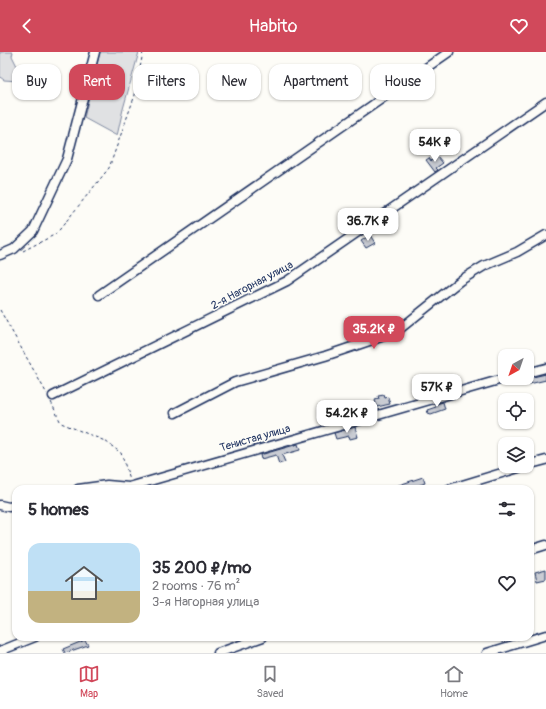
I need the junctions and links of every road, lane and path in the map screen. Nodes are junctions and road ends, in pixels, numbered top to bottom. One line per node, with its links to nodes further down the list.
1 (95, 52): 7 (street)
2 (143, 52): 6 (path)
3 (449, 52): 8 (street)
4 (546, 102): 13 (street, 2-я Нагорная улица)
5 (546, 235): 14 (street)
6 (18, 253)
7 (0, 255)
8 (99, 296)
9 (0, 310): 18 (path)
10 (546, 368): 11 (street)
11 (534, 371)
12 (498, 380): 19 (street, Тенистая улица)
13 (53, 396)
14 (175, 413)
15 (546, 460): 16 (street)
16 (534, 464)
17 (503, 473): 20 (street)
18 (133, 485)
19 (136, 485)
20 (462, 485)
21 (0, 505): 22 (street)
22 (12, 506)
23 (546, 545): 24 (street)
24 (534, 549)
25 (546, 635): 26 (street)
26 (534, 639)
27 (25, 641): 30 (street)
28 (252, 641): 31 (street)
29 (526, 641): 32 (street)
30 (0, 651)
31 (218, 653)
32 (487, 653)

